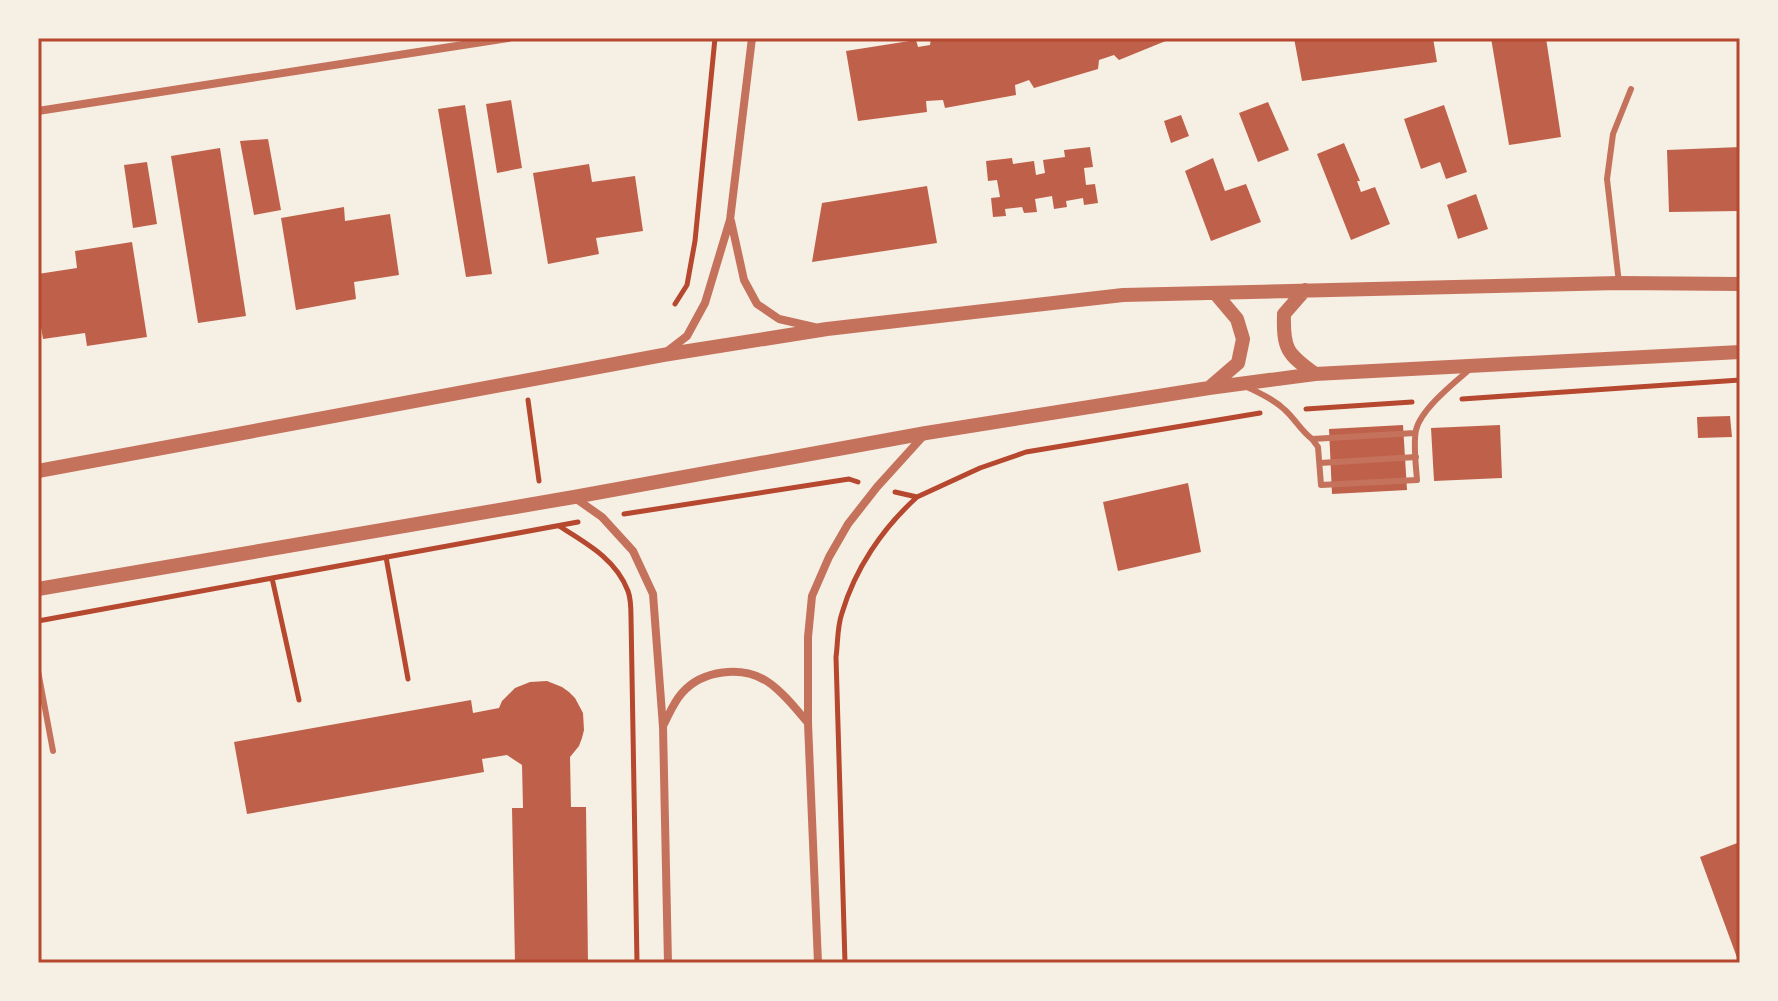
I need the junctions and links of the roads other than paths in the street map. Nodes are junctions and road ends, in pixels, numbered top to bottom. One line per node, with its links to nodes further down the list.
1 (508, 38): 4 (street)
2 (752, 38): 5 (street)
3 (1631, 89): 6 (lane)
4 (38, 111)
5 (730, 220): 10 (street); 12 (street)
6 (1619, 283): 7 (street); 8 (street)
7 (1740, 284)
8 (1305, 290): 9 (street); 14 (street)
9 (1215, 293): 10 (street); 16 (street)
10 (827, 329): 12 (street)
11 (1740, 352): 13 (street)
12 (663, 355): 22 (street)
13 (1474, 366): 14 (street); 18 (lane)
14 (1315, 374): 15 (street)
15 (1242, 384): 16 (street); 19 (lane)
16 (1209, 388): 17 (street)
17 (926, 433): 23 (street); 26 (street)
18 (1415, 433): 19 (lane); 20 (lane)
19 (1312, 439): 21 (lane)
20 (1416, 457): 21 (lane); 21 (lane)
21 (1320, 463)
22 (38, 471)
23 (574, 497): 24 (street); 27 (street)
24 (38, 589)
25 (38, 671): 28 (lane)
26 (808, 723): 27 (street); 30 (street)
27 (663, 727): 29 (street)
28 (53, 751)
29 (668, 963)
30 (818, 963)

